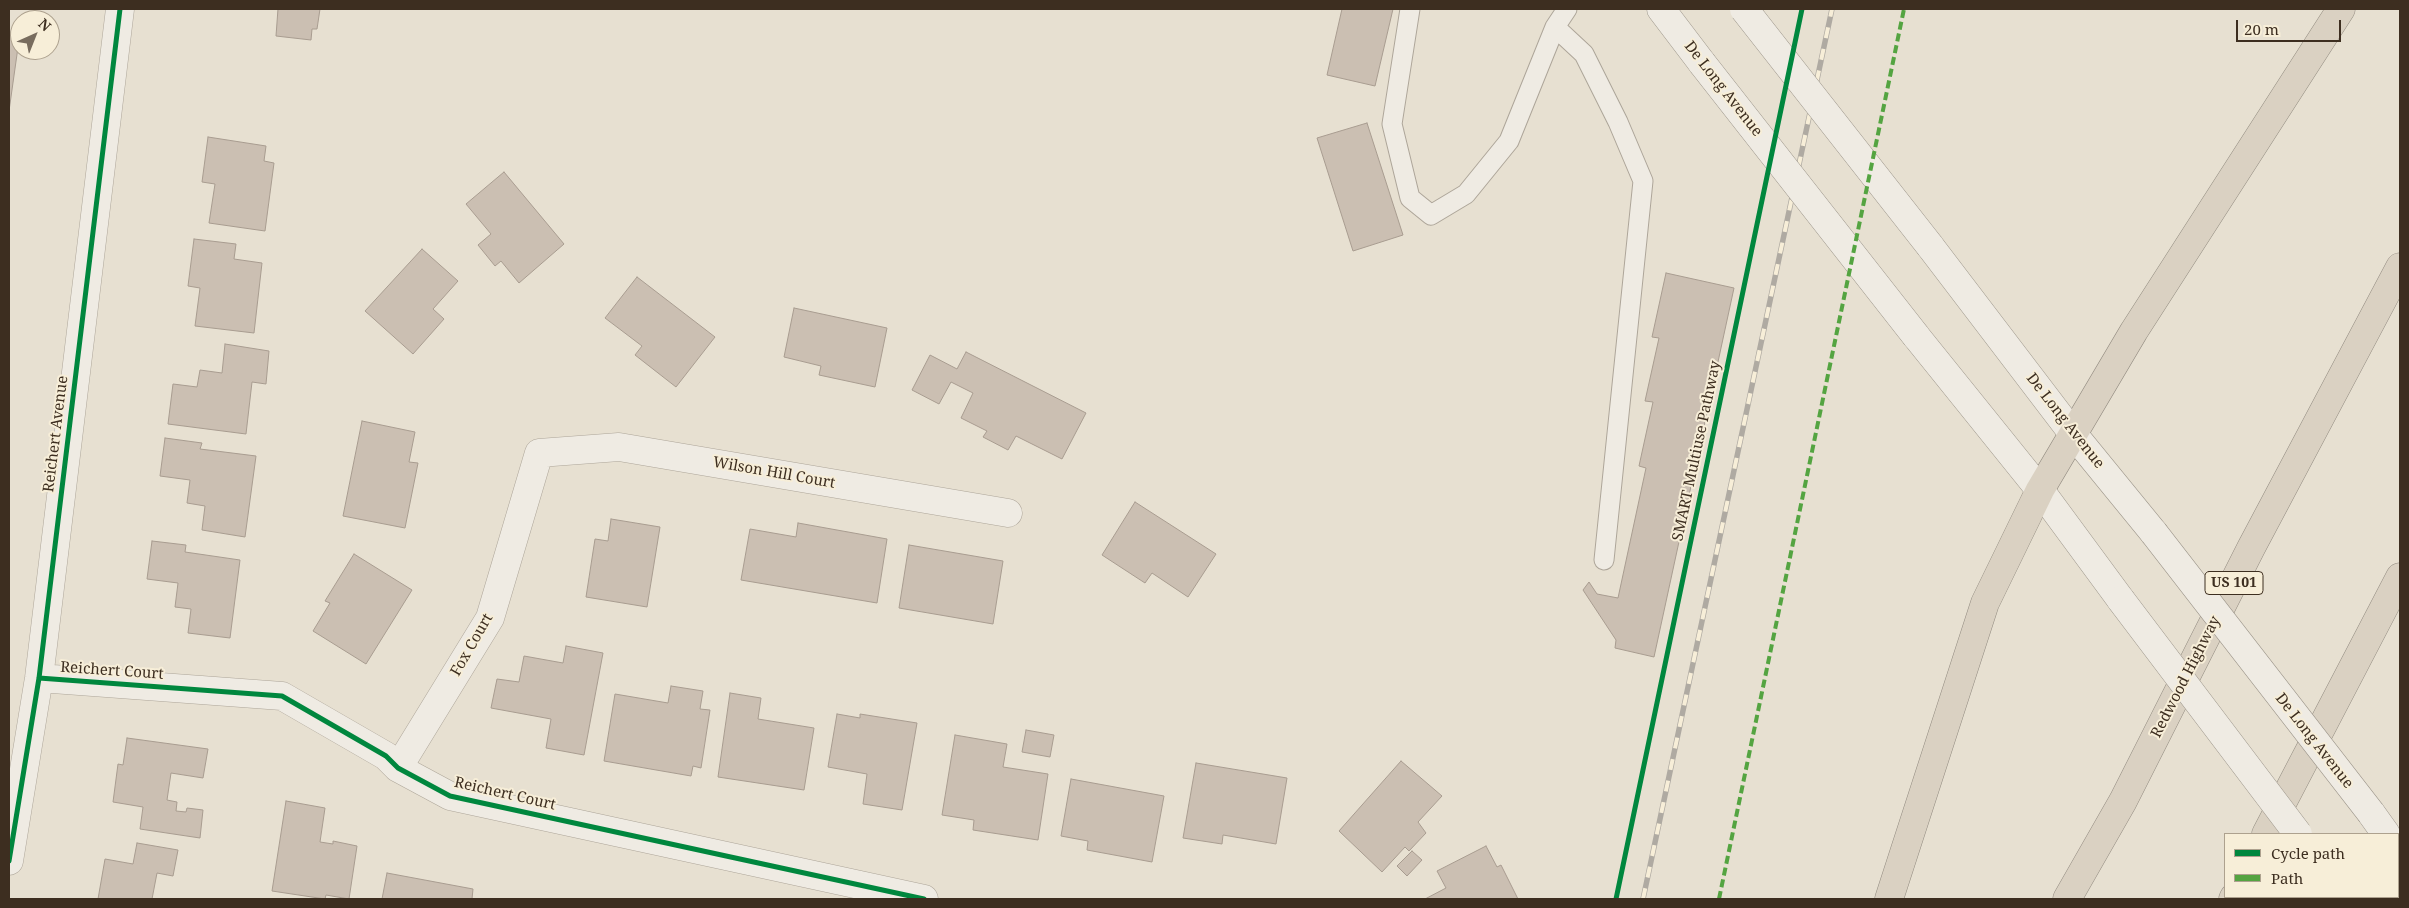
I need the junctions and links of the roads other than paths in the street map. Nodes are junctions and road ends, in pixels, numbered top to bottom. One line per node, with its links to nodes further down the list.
1 (120, 9): 15 (street, Reichert Avenue)
2 (1410, 9): 7 (lane)
3 (1568, 9): 7 (lane)
4 (1661, 9): 11 (street, De Long Avenue, bridge)
5 (1744, 9): 9 (street, De Long Avenue, bridge)
6 (2342, 9): 9 (highway)
7 (1555, 27): 13 (lane)
8 (2400, 267): 23 (highway, Redwood Highway / US 101)
9 (2074, 435): 11 (highway); 17 (street, De Long Avenue, bridge)
10 (539, 453): 12 (street, Wilson Hill Court); 16 (street, Fox Court)
11 (2040, 490): 19 (street, De Long Avenue, bridge); 22 (highway)
12 (1008, 513)
13 (1604, 560)
14 (2400, 577): 18 (highway)
15 (39, 678): 16 (street, Reichert Court); 20 (street, Reichert Avenue)
16 (398, 768): 21 (street, Reichert Court)
17 (2378, 824)
18 (2267, 833)
19 (2297, 833)
20 (9, 861)
21 (924, 899)
22 (1889, 899)
23 (2067, 899)

